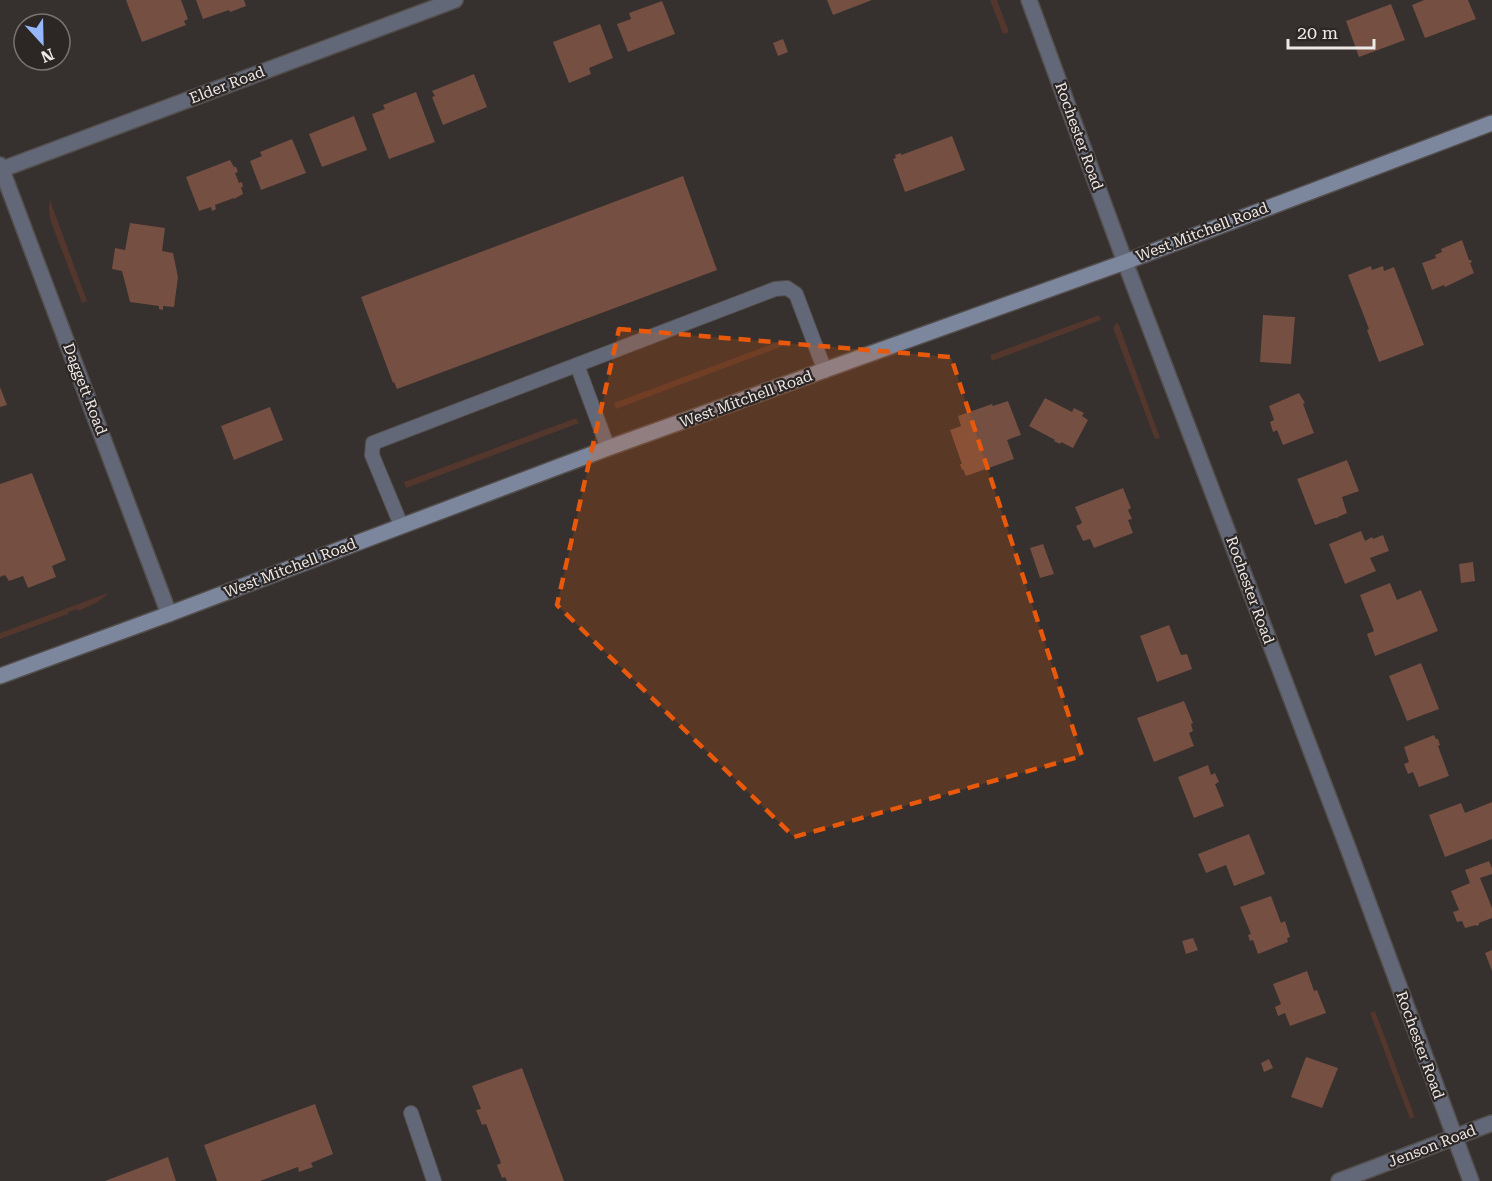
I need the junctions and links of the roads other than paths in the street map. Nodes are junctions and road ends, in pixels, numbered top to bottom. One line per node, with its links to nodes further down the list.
1 (455, 0): 4 (street, Elder Road)
2 (1029, 0): 5 (street, Rochester Road)
3 (1492, 123): 5 (main road, West Mitchell Road)
4 (1, 168): 10 (street, Daggett Road)
5 (1125, 262): 7 (main road, West Mitchell Road); 14 (street, Rochester Road)
6 (577, 365): 7 (lane); 8 (lane); 9 (lane)
7 (825, 370): 8 (main road, West Mitchell Road)
8 (608, 448): 9 (main road, West Mitchell Road)
9 (401, 525): 10 (main road, West Mitchell Road)
10 (169, 614): 11 (main road, West Mitchell Road)
11 (0, 676)
12 (411, 1113): 15 (lane)
13 (1492, 1123): 14 (street, Jenson Road)
14 (1454, 1137): 16 (street, Jenson Road); 17 (street, Rochester Road)
15 (434, 1181)
16 (1339, 1181)
17 (1471, 1181)

